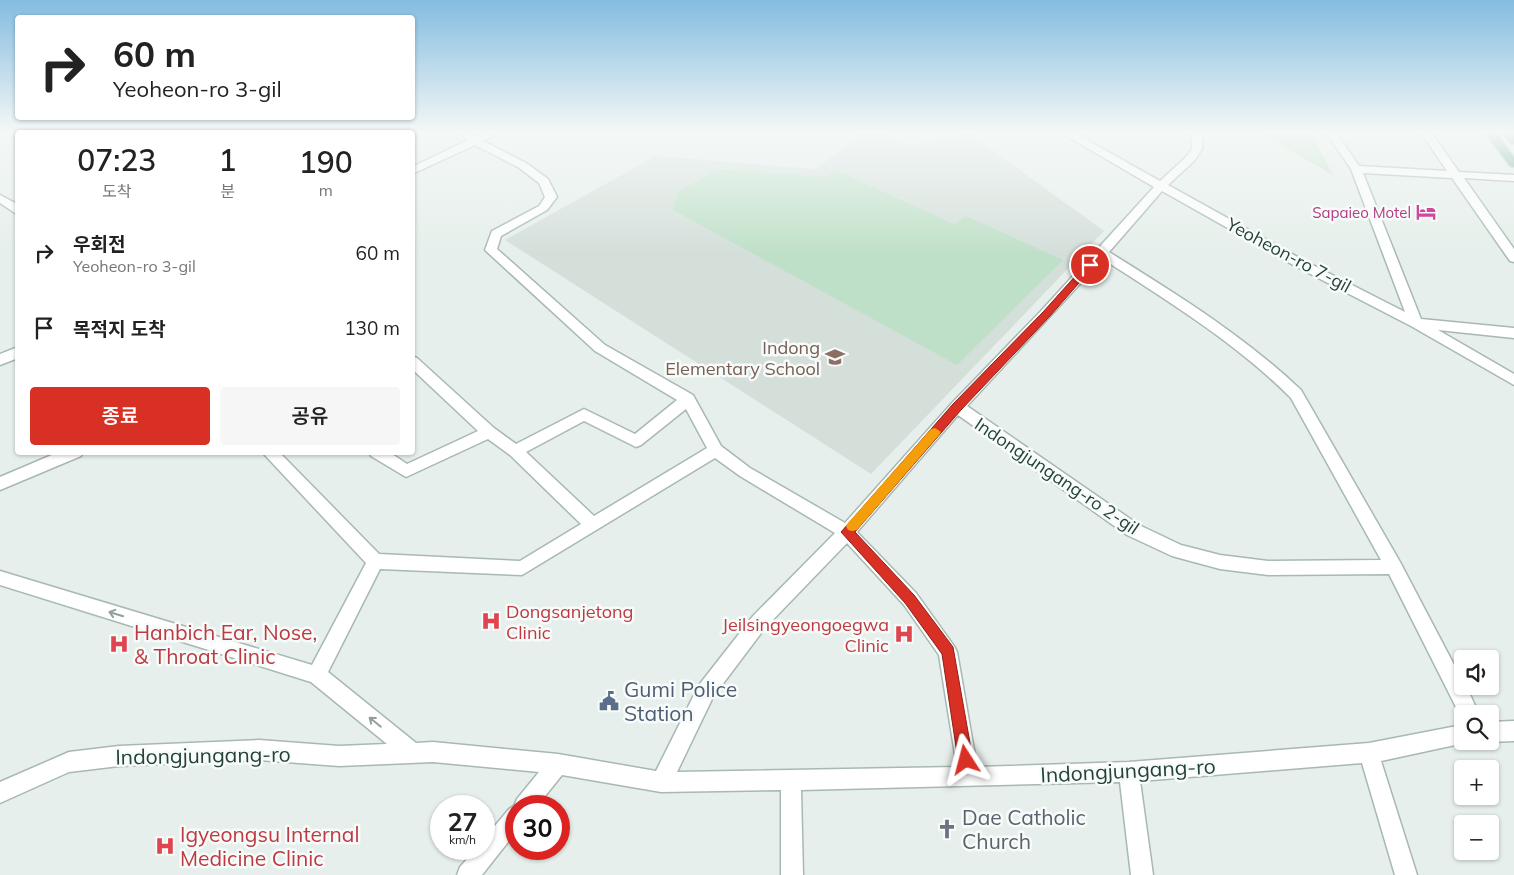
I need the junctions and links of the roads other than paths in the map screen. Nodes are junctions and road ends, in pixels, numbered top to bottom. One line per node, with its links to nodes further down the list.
1 (531, 172): 20 (street)
2 (1138, 172): 9 (street, Yeoheon-ro 7-gil)
3 (1176, 172): 9 (street)
4 (1357, 172): 14 (street)
5 (1404, 172): 7 (street)
6 (1456, 172): 7 (street)
7 (1458, 175): 8 (street); 13 (street)
8 (1514, 178)
9 (1162, 185): 12 (street); 14 (street, Yeoheon-ro 7-gil)
10 (0, 198): 11 (street)
11 (15, 209)
12 (1101, 252): 21 (street); 32 (street)
13 (1514, 258)
14 (1416, 323): 15 (street); 19 (street, Yeoheon-ro 7-gil)
15 (1514, 333)
16 (15, 353): 17 (street)
17 (0, 360)
18 (415, 364): 22 (street)
19 (1514, 380)
20 (688, 399): 23 (street); 24 (street)
21 (957, 407): 30 (street); 32 (street, Indongjungang-ro 2-gil)
22 (489, 432): 24 (street); 27 (street)
23 (716, 450): 29 (street); 30 (street)
24 (515, 451): 29 (street)
25 (69, 455): 28 (street)
26 (272, 455): 31 (street)
27 (381, 455)
28 (0, 484)
29 (592, 524): 31 (street)
30 (847, 532): 43 (street); 45 (street)
31 (376, 560): 34 (street)
32 (1394, 567): 35 (street)
33 (0, 578): 34 (street, one-way to 33)
34 (317, 675): 39 (street, one-way to 34)
35 (1465, 705)
36 (1514, 731): 37 (street)
37 (1499, 732)
38 (1454, 737): 40 (street, Indongjungang-ro)
39 (413, 753): 41 (street, Indongjungang-ro); 46 (street, Indongjungang-ro)
40 (1368, 753): 42 (street, Indongjungang-ro); 52 (street)
41 (558, 764): 45 (street, Indongjungang-ro); 47 (street)
42 (1129, 772): 43 (street, Indongjungang-ro); 51 (street)
43 (969, 778): 44 (street, Indongjungang-ro)
44 (791, 779): 45 (street, Indongjungang-ro); 50 (street)
45 (661, 782)
46 (0, 793)
47 (533, 795)
48 (505, 831): 49 (street)
49 (473, 873)
50 (792, 875)
51 (1142, 875)
52 (1406, 875)

